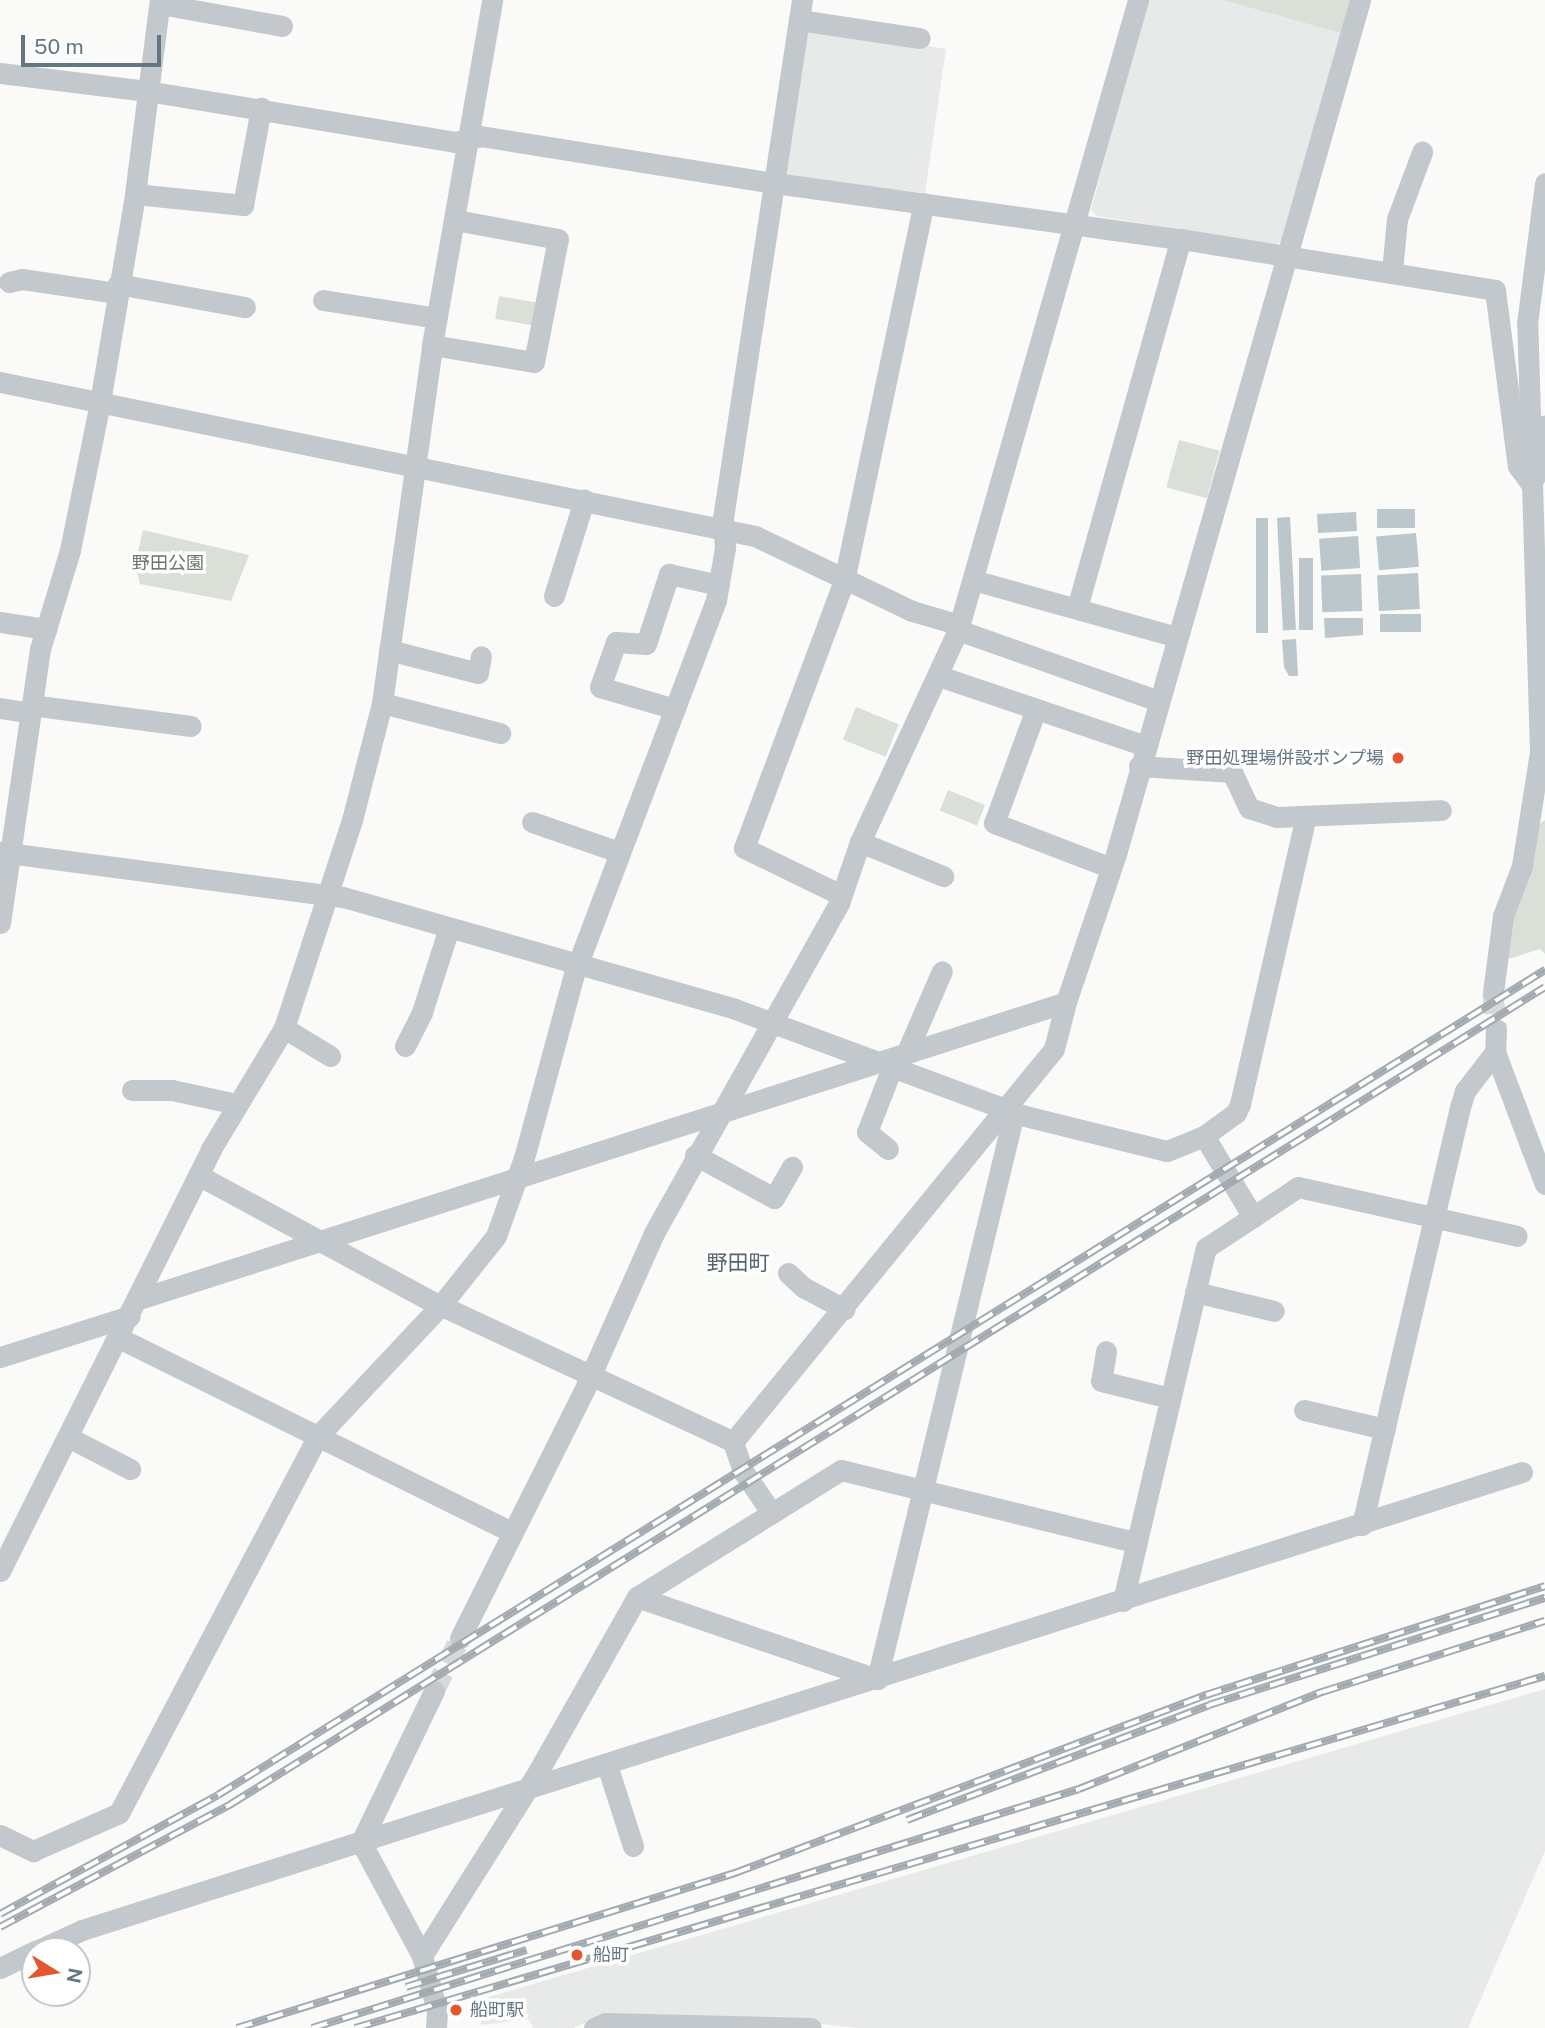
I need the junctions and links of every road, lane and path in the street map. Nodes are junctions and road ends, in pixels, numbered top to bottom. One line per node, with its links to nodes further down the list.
1 (492, 0): 11 (street)
2 (1138, 0): 18 (street)
3 (1360, 0): 20 (street)
4 (160, 2): 6 (street); 9 (street)
5 (800, 10): 7 (street); 13 (street)
6 (282, 26)
7 (920, 38)
8 (0, 74): 9 (street)
9 (148, 91): 10 (street); 15 (street)
10 (261, 108): 11 (street); 15 (street)
11 (469, 136): 13 (street); 17 (street)
12 (1422, 152): 21 (street)
13 (775, 183): 16 (street); 34 (street)
14 (1545, 183): 32 (street)
15 (135, 194): 23 (street)
16 (924, 203): 18 (street); 36 (street)
17 (455, 219): 26 (street); 27 (street)
18 (1076, 226): 19 (street); 35 (street)
19 (1181, 239): 20 (street); 39 (street)
20 (1287, 256): 21 (street); 43 (street)
21 (1392, 271): 32 (street)
22 (9, 282): 23 (street)
23 (117, 288): 25 (street); 29 (street)
24 (323, 300): 26 (street)
25 (245, 307)
26 (437, 318): 27 (street)
27 (432, 345): 31 (street)
28 (0, 382): 29 (street)
29 (100, 402): 31 (street); 42 (street)
30 (1545, 425): 32 (street)
31 (414, 465): 33 (street); 44 (street)
32 (1531, 484): 70 (street)
33 (584, 500): 34 (street); 38 (street)
34 (724, 529): 36 (street); 37 (street)
35 (973, 580): 39 (street); 41 (street)
36 (844, 581): 41 (street); 65 (street)
37 (719, 584): 51 (street); 51 (street)
38 (554, 596)
39 (1077, 608): 43 (street)
40 (0, 622): 42 (street)
41 (959, 627): 46 (street); 47 (street)
42 (46, 629): 50 (street)
43 (1177, 637): 47 (street)
44 (389, 650): 45 (street); 48 (street)
45 (481, 656)
46 (939, 676): 52 (street); 59 (street)
47 (1158, 701): 55 (street)
48 (382, 703): 54 (street); 64 (street)
49 (0, 708): 50 (street)
50 (31, 709): 53 (street); 60 (street)
51 (675, 709): 61 (street)
52 (1036, 709): 55 (street); 62 (street)
53 (191, 726)
54 (500, 733)
55 (1142, 756): 57 (street); 62 (street)
56 (1441, 810): 57 (street)
57 (1306, 816): 83 (street)
58 (532, 822): 61 (street)
59 (860, 842): 63 (street); 65 (street)
60 (5, 852): 64 (street); 66 (street)
61 (619, 852): 68 (street)
62 (1111, 869): 71 (street)
63 (943, 877)
64 (328, 895): 67 (street); 73 (street)
65 (841, 895): 72 (street)
66 (0, 923)
67 (449, 928): 68 (street); 75 (street)
68 (578, 964): 72 (street); 88 (street)
69 (942, 971): 78 (street)
70 (1493, 992)
71 (1066, 1002): 78 (street); 81 (street)
72 (771, 1020): 78 (street); 82 (street)
73 (284, 1028): 77 (street); 80 (street)
74 (1496, 1029): 76 (street)
75 (405, 1046)
76 (1495, 1052): 89 (street); 90 (street)
77 (330, 1056)
78 (893, 1060): 81 (street); 82 (street); 84 (street)
79 (132, 1090): 80 (street)
80 (236, 1104): 87 (street)
81 (1010, 1111): 83 (street); 98 (street); 112 (street)
82 (719, 1114): 85 (street); 88 (street)
83 (1204, 1136): 91 (street)
84 (888, 1149)
85 (695, 1156): 86 (street); 103 (street)
86 (792, 1167)
87 (198, 1175): 93 (street); 97 (street)
88 (518, 1176): 93 (street); 96 (street)
89 (1545, 1184)
90 (1434, 1216): 91 (street); 92 (street); 106 (street)
91 (1253, 1217): 95 (street)
92 (1517, 1236)
93 (316, 1242): 96 (street); 97 (street)
94 (788, 1273): 98 (street)
95 (1195, 1292): 99 (street); 104 (street)
96 (441, 1305): 103 (street); 107 (street)
97 (134, 1307): 100 (street); 102 (street)
98 (844, 1309): 109 (street)
99 (1273, 1311)
100 (119, 1338): 107 (street); 108 (street)
101 (1106, 1351): 104 (street)
102 (0, 1357)
103 (588, 1376): 109 (street); 115 (street)
104 (1170, 1398): 116 (street)
105 (1304, 1410): 106 (street)
106 (1385, 1429): 114 (street)
107 (318, 1436): 115 (street); 125 (street)
108 (68, 1437): 110 (street); 117 (street)
109 (733, 1442): 113 (street)
110 (130, 1469)
111 (1522, 1472): 114 (street)
112 (922, 1491): 113 (street); 116 (street); 121 (street)
113 (771, 1512): 118 (street)
114 (1362, 1525): 119 (street)
115 (512, 1532): 120 (street)
116 (1135, 1542): 119 (street)
117 (0, 1571)
118 (637, 1597): 121 (street); 124 (street)
119 (1123, 1601): 121 (street)
120 (460, 1638)
121 (877, 1679): 123 (street)
122 (434, 1691): 126 (street)
123 (607, 1765): 124 (street); 127 (street)
124 (528, 1789): 126 (street); 129 (street)
125 (0, 1835)
126 (361, 1842): 128 (street); 129 (street)
127 (633, 1846)
128 (67, 1937)
129 (422, 1956): 132 (street)
130 (21, 1958): 131 (street)
131 (0, 1968)
132 (436, 2028)
133 (594, 2028): 134 (street)
134 (811, 2028)

